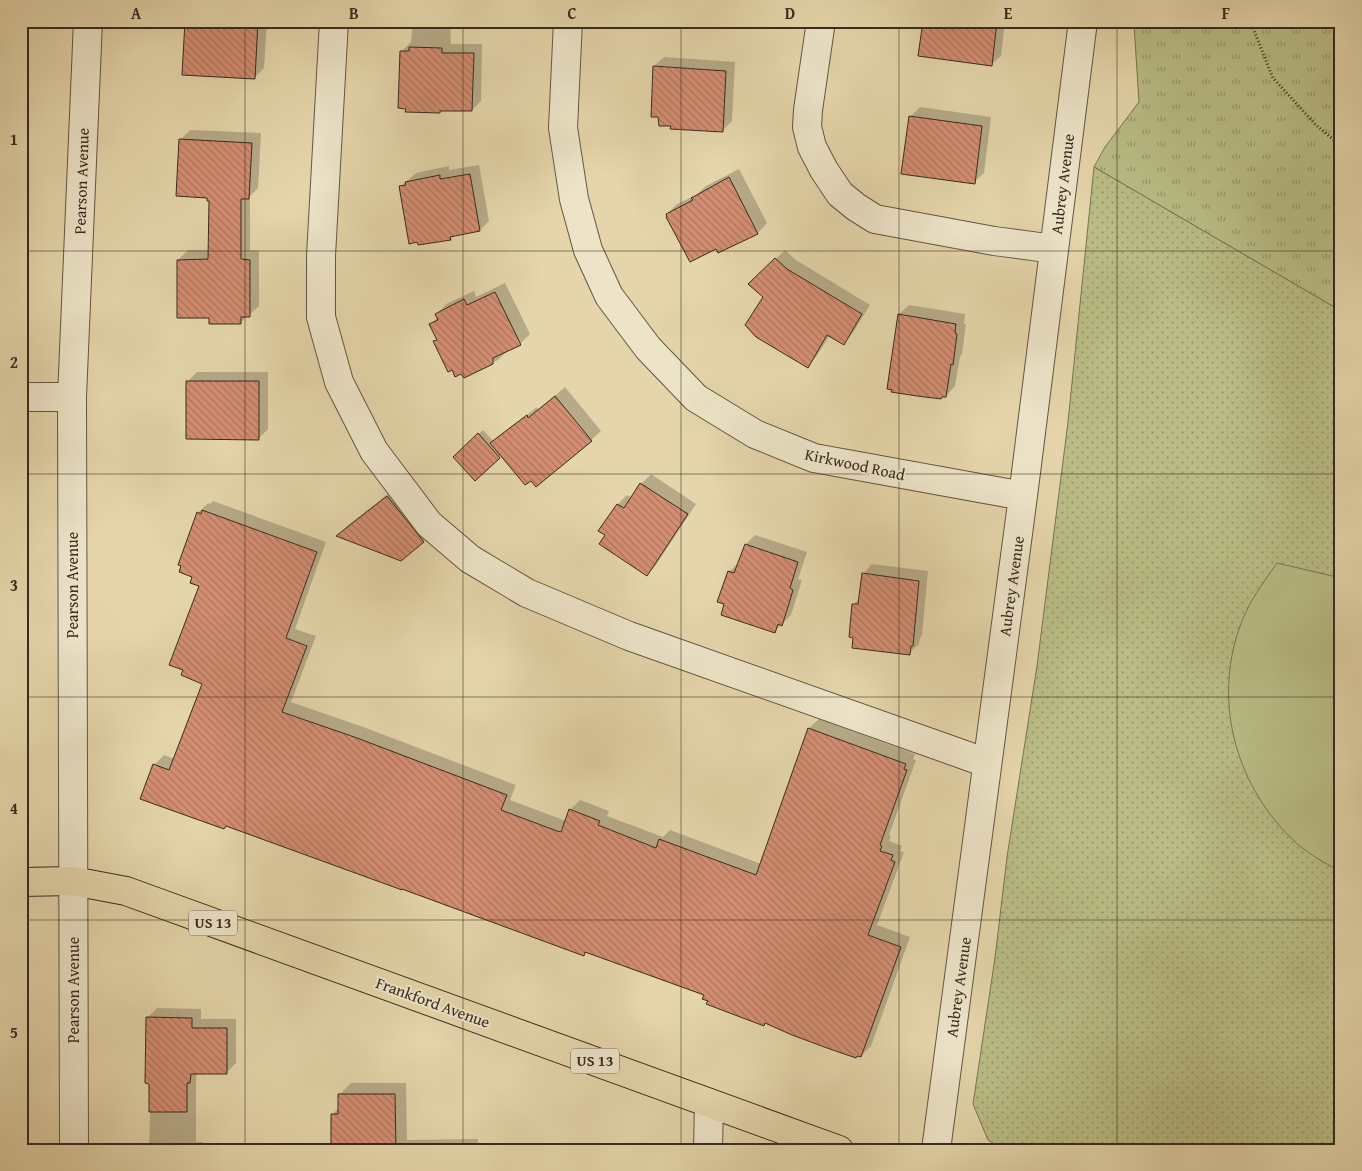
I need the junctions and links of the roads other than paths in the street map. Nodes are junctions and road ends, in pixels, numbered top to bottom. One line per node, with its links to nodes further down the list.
1 (88, 21): 8 (street, Pearson Avenue)
2 (334, 21): 10 (street)
3 (568, 21): 9 (street, Kirkwood Road)
4 (821, 21): 6 (street)
5 (1083, 21): 6 (street, Aubrey Avenue)
6 (1054, 249): 9 (street, Aubrey Avenue)
7 (21, 397): 8 (street)
8 (72, 397): 11 (street, Pearson Avenue)
9 (1023, 496): 10 (street, Aubrey Avenue)
10 (987, 763): 17 (street, Aubrey Avenue)
11 (73, 881): 12 (main road, Frankford Avenue / US 13); 13 (main road, Frankford Avenue / US 13); 14 (street, Pearson Avenue)
12 (21, 882)
13 (709, 1103): 15 (street); 16 (main road, Frankford Avenue / US 13)
14 (74, 1150)
15 (708, 1150)
16 (839, 1150)
17 (936, 1150)

